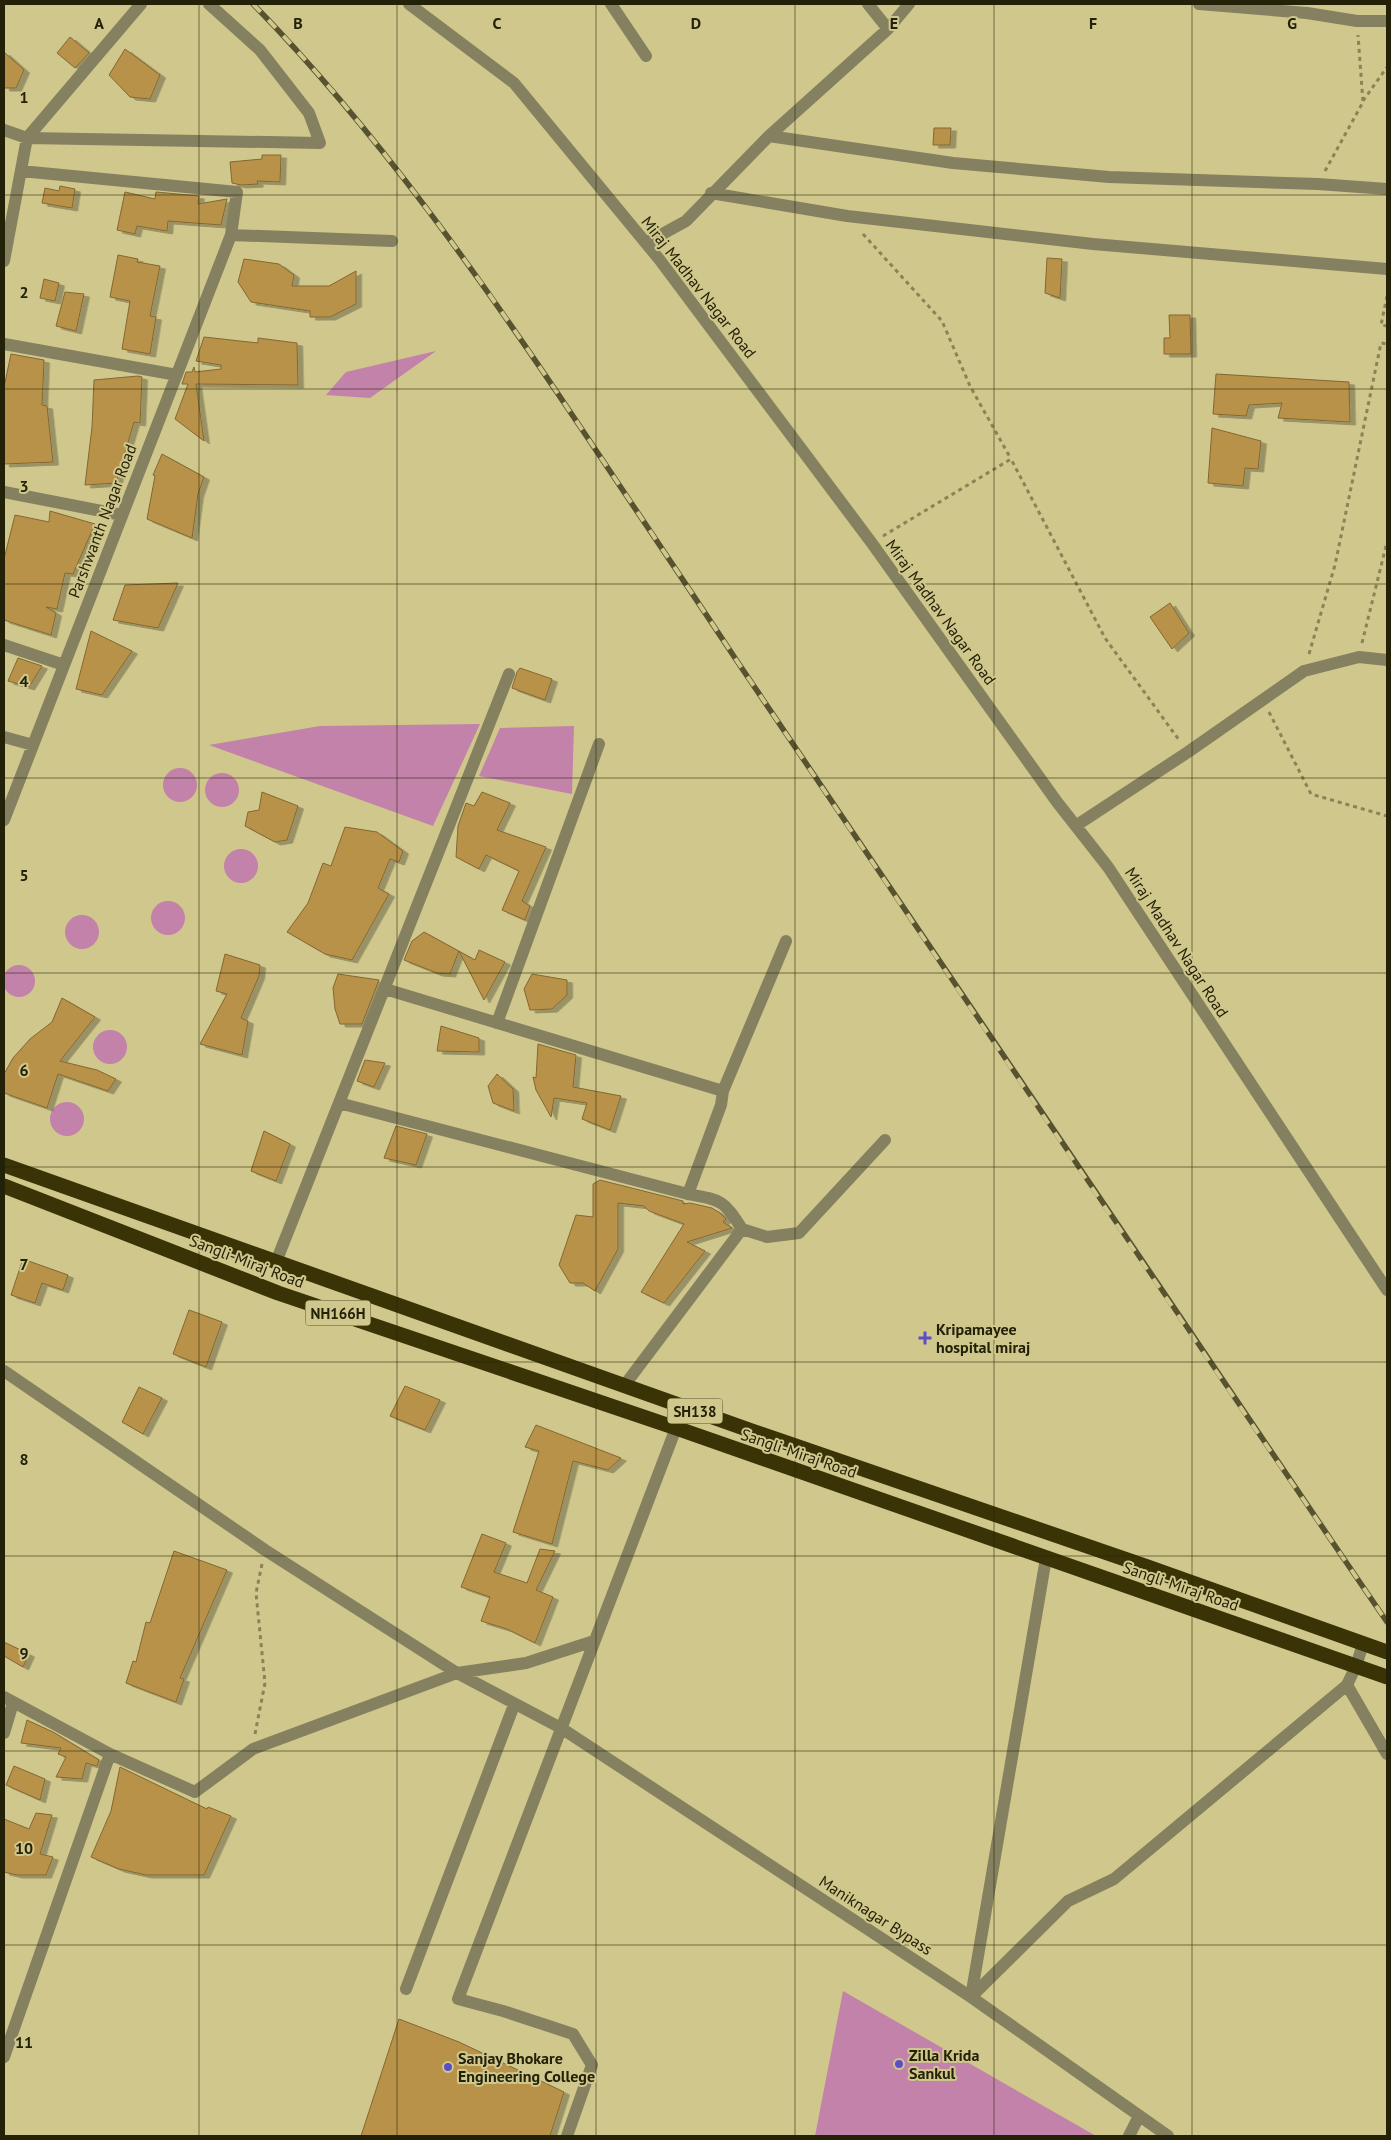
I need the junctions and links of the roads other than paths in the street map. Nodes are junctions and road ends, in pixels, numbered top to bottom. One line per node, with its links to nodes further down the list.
1 (141, 4): 13 (street)
2 (209, 4): 13 (street)
3 (409, 4): 19 (street, Miraj Madhav Nagar Road)
4 (612, 4): 10 (street)
5 (868, 4): 9 (street)
6 (909, 4): 9 (street)
7 (1199, 4): 8 (street)
8 (1387, 21)
9 (888, 29): 12 (street)
10 (646, 56)
11 (4, 130): 13 (street)
12 (769, 136): 15 (street); 16 (street)
13 (28, 138): 14 (street)
14 (21, 171): 17 (street, Parshwanth Nagar Road); 20 (street)
15 (1387, 189)
16 (711, 193): 19 (street); 21 (street)
17 (231, 235): 18 (street); 23 (street, Parshwanth Nagar Road)
18 (392, 241)
19 (646, 243): 34 (street, Miraj Madhav Nagar Road)
20 (4, 261)
21 (1387, 269)
22 (4, 344): 23 (street)
23 (177, 375): 25 (street, Parshwanth Nagar Road)
24 (4, 492): 25 (street)
25 (122, 515): 28 (street, Parshwanth Nagar Road)
26 (4, 645): 28 (street)
27 (1387, 660): 34 (street)
28 (64, 665): 32 (street, Parshwanth Nagar Road)
29 (509, 674): 36 (street)
30 (4, 737): 32 (street)
31 (599, 744): 37 (street)
32 (33, 746): 33 (street, Parshwanth Nagar Road)
33 (4, 820)
34 (1077, 825): 46 (street, Miraj Madhav Nagar Road)
35 (786, 941): 38 (street)
36 (384, 989): 37 (street); 39 (street)
37 (497, 1023): 38 (street)
38 (723, 1091): 43 (street)
39 (339, 1103): 43 (street); 45 (street)
40 (885, 1140): 44 (street)
41 (4, 1165): 45 (highway, Sangli-Miraj Road / SH138)
42 (4, 1186): 49 (highway, Sangli-Miraj Road / NH166H)
43 (688, 1194): 44 (street)
44 (742, 1230): 48 (street)
45 (276, 1262): 48 (highway, Sangli-Miraj Road / SH138)
46 (1387, 1290)
47 (4, 1371): 55 (street)
48 (624, 1386): 52 (highway, Sangli-Miraj Road / SH138)
49 (676, 1428): 50 (highway, Sangli-Miraj Road); 51 (street)
50 (1046, 1558): 54 (highway, Sangli-Miraj Road); 65 (street)
51 (594, 1642): 55 (street); 60 (street)
52 (1363, 1644): 53 (highway, Sangli-Miraj Road / SH138); 54 (street)
53 (1387, 1652)
54 (1356, 1666): 56 (highway, Sangli-Miraj Road); 57 (street)
55 (457, 1673): 59 (street); 62 (street)
56 (1387, 1677)
57 (1347, 1685): 63 (street); 65 (street)
58 (8, 1700): 61 (street); 62 (street)
59 (514, 1705): 60 (street, Maniknagar Bypass); 64 (street)
60 (561, 1728): 65 (street, Maniknagar Bypass); 68 (street)
61 (4, 1733)
62 (110, 1754): 66 (street)
63 (1387, 1754)
64 (406, 1989)
65 (971, 1997): 67 (street, Maniknagar Bypass)
66 (4, 2057)
67 (1139, 2116): 69 (street); 70 (street, Maniknagar Bypass)
68 (567, 2136)
69 (1129, 2136)
70 (1168, 2136)

